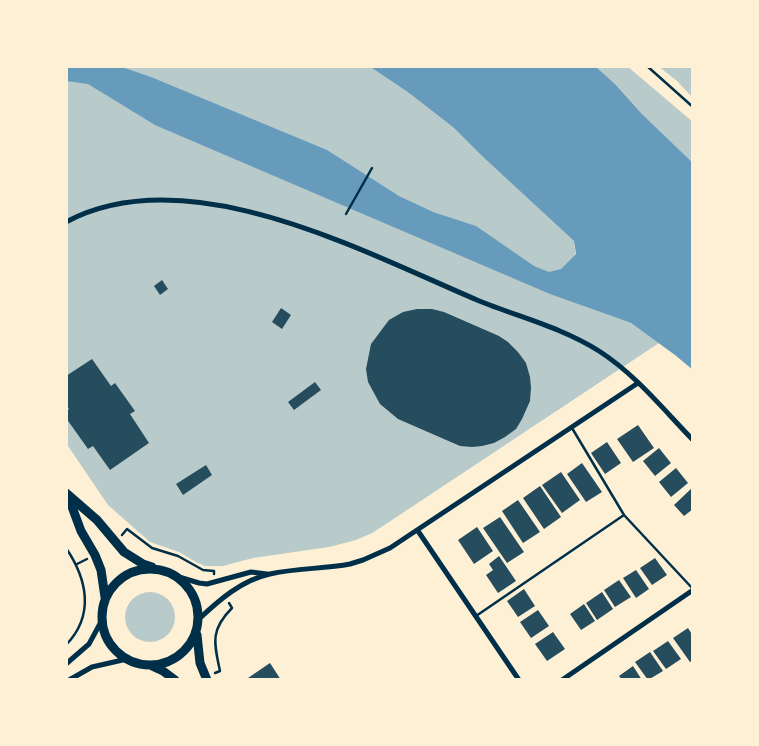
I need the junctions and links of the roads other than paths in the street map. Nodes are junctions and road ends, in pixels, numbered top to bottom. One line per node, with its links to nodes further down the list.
1 (66, 222): 2 (street)
2 (638, 383): 3 (street); 4 (street)
3 (572, 428): 6 (lane); 7 (street)
4 (693, 440)
5 (67, 494): 8 (main road); 12 (main road)
6 (624, 515): 11 (lane); 13 (lane)
7 (418, 530): 9 (street); 13 (street)
8 (152, 568): 10 (main road); 12 (main road)
9 (268, 574): 10 (street); 14 (street)
10 (179, 576): 14 (main road)
11 (693, 590): 24 (street)
12 (105, 596): 15 (main road)
13 (476, 616): 23 (street)
14 (199, 619): 16 (main road)
15 (102, 620): 17 (main road); 18 (street)
16 (196, 635): 19 (main road); 22 (main road)
17 (127, 659): 19 (main road); 20 (street)
18 (66, 664)
19 (152, 666): 21 (main road)
20 (70, 680)
21 (176, 680)
22 (207, 680)
23 (519, 680)
24 (562, 680)

